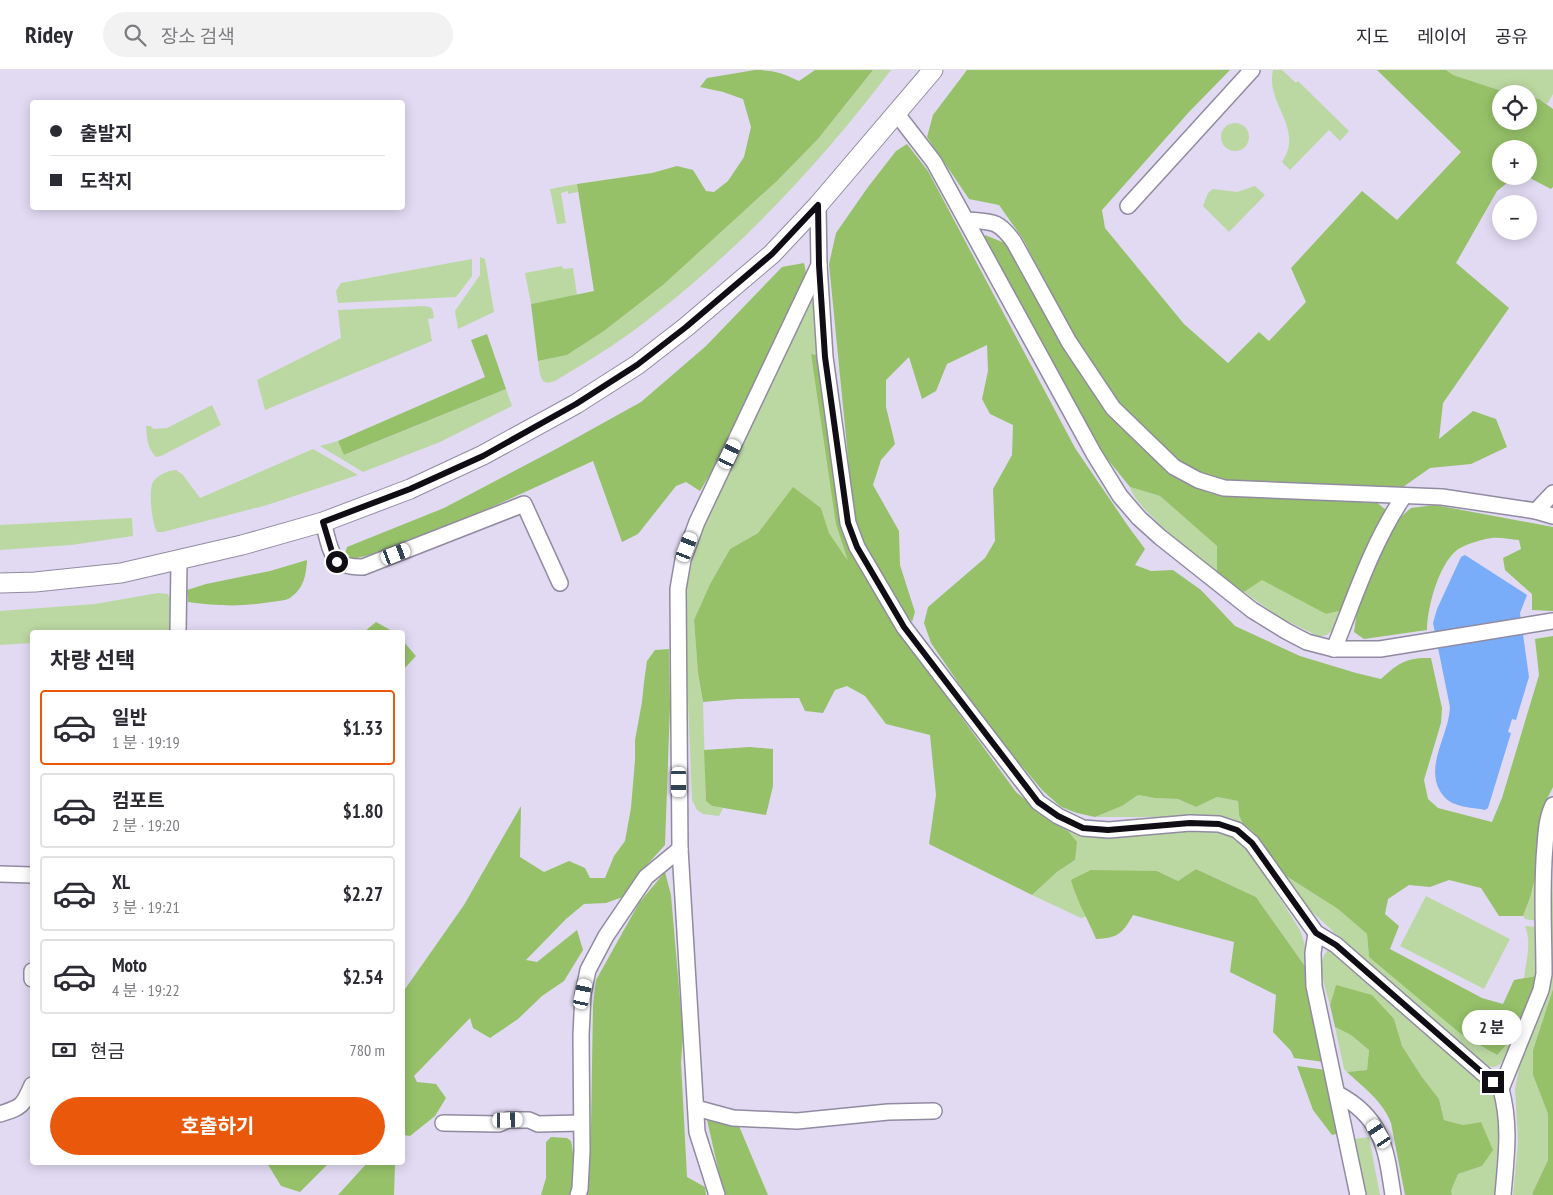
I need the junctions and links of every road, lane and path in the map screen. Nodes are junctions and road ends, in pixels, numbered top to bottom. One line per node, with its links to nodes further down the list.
1 (933, 70): 3 (street)
2 (1252, 70): 5 (street)
3 (897, 114): 4 (street); 6 (street)
4 (818, 205): 7 (street); 12 (street)
5 (1128, 206)
6 (967, 220): 9 (street); 18 (street)
7 (819, 265): 20 (street); 23 (street)
8 (1553, 493): 10 (street)
9 (1404, 496): 10 (street); 18 (street)
10 (1536, 511): 11 (street)
11 (1553, 516)
12 (323, 522): 13 (street); 15 (street)
13 (179, 561): 14 (street); 17 (street)
14 (0, 583)
15 (560, 583)
16 (1553, 621): 18 (street)
17 (178, 630)
18 (1334, 650)
19 (1553, 805): 24 (street)
20 (680, 849): 27 (street); 31 (street)
21 (0, 874): 22 (street)
22 (30, 875)
23 (1316, 933): 24 (street); 26 (street)
24 (1501, 1089): 36 (street)
25 (30, 1090): 29 (street)
26 (1338, 1094): 34 (street); 35 (street)
27 (696, 1108): 28 (street); 33 (street)
28 (934, 1111)
29 (0, 1114)
30 (443, 1123): 31 (street)
31 (581, 1123): 32 (street)
32 (578, 1195)
33 (717, 1195)
34 (1358, 1195)
35 (1393, 1195)
36 (1503, 1195)

